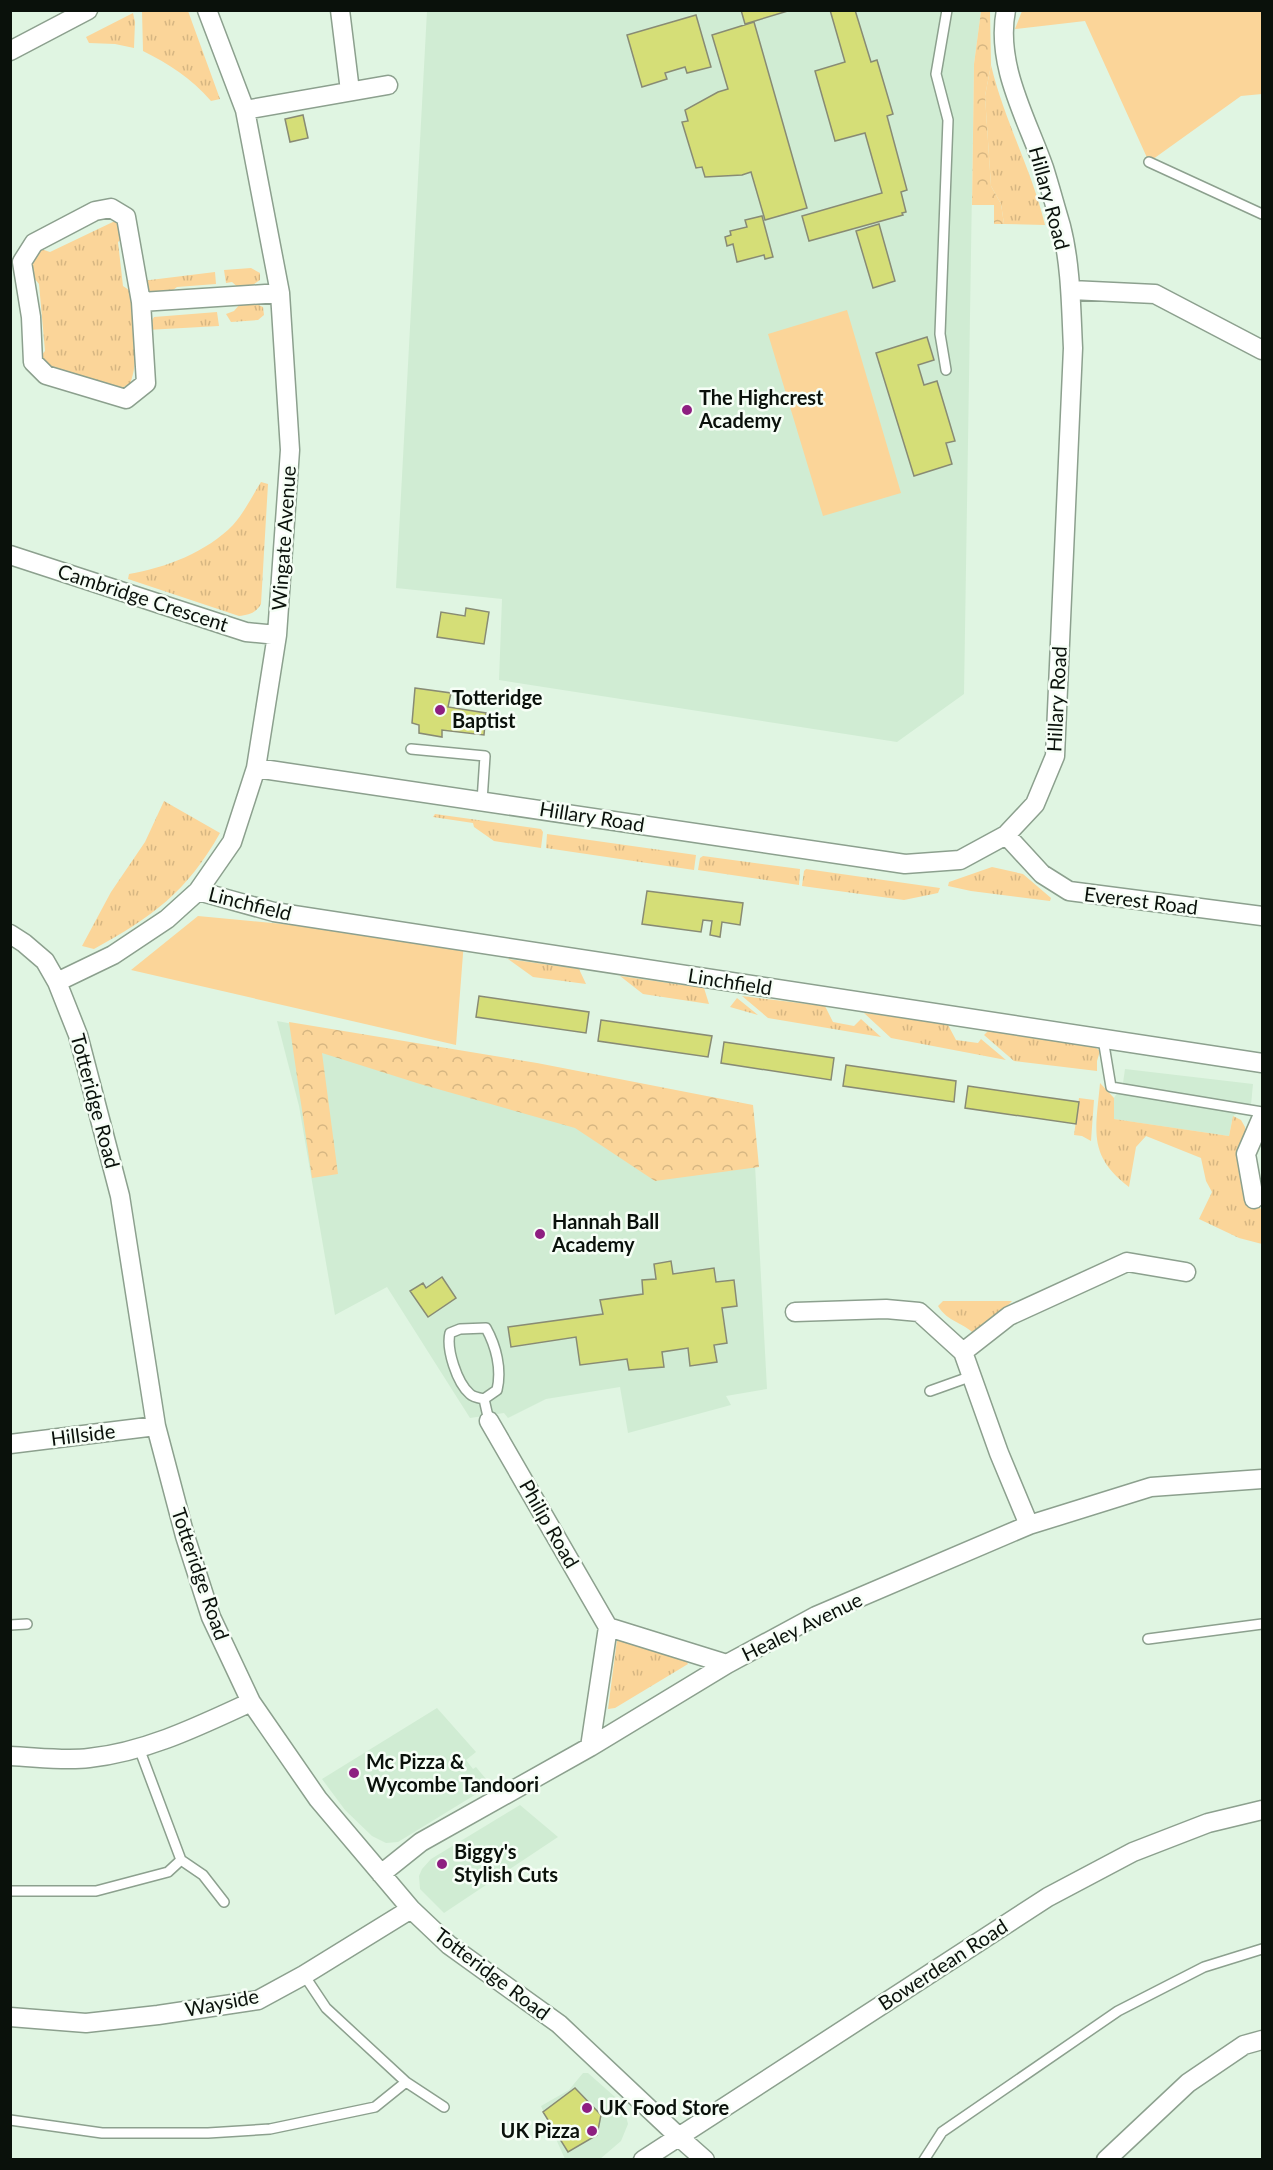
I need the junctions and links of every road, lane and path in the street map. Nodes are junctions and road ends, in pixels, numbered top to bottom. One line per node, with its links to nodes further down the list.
1 (88, 10): 6 (street)
2 (207, 10): 9 (street, Wingate Avenue)
3 (340, 10): 8 (street)
4 (947, 10): 16 (lane)
5 (1006, 10): 12 (street, Hillary Road)
6 (10, 51)
7 (387, 85): 8 (street)
8 (350, 92): 9 (street)
9 (245, 110): 13 (street, Wingate Avenue)
10 (1149, 162): 11 (lane)
11 (1263, 214)
12 (1071, 290): 15 (street); 22 (street, Hillary Road)
13 (280, 293): 14 (street); 18 (street, Wingate Avenue)
14 (141, 302): 14 (street)
15 (1263, 350)
16 (946, 370)
17 (10, 555): 18 (street, Cambridge Crescent)
18 (277, 635): 20 (street, Wingate Avenue)
19 (411, 749): 21 (lane)
20 (256, 768): 21 (street, Hillary Road); 23 (street, Wingate Avenue)
21 (482, 801): 22 (street, Hillary Road)
22 (1006, 835): 24 (street, Everest Road)
23 (198, 891): 26 (street, Wingate Avenue); 27 (street, Linchfield)
24 (1263, 916)
25 (10, 934): 26 (street, Totteridge Road)
26 (57, 982): 39 (street, Totteridge Road)
27 (1103, 1039): 28 (street, Linchfield); 29 (lane)
28 (1263, 1063)
29 (1263, 1112)
30 (1263, 1117): 31 (street)
31 (1254, 1199)
32 (1186, 1272): 34 (street)
33 (795, 1312): 34 (street)
34 (963, 1352): 35 (street)
35 (972, 1376): 36 (lane); 42 (street)
36 (930, 1391)
37 (484, 1399): 37 (lane); 38 (lane)
38 (489, 1421): 46 (street, Philip Road)
39 (156, 1426): 40 (street, Hillside); 49 (street, Totteridge Road)
40 (10, 1444)
41 (1263, 1479): 42 (street, Healey Avenue)
42 (1029, 1526): 48 (street, Healey Avenue)
43 (10, 1624): 44 (lane)
44 (27, 1624)
45 (1263, 1624): 47 (lane)
46 (608, 1627): 48 (street); 50 (street)
47 (1148, 1640)
48 (727, 1664): 50 (street, Healey Avenue)
49 (251, 1702): 51 (street); 55 (street, Totteridge Road)
50 (590, 1747): 55 (street, Healey Avenue)
51 (139, 1748): 52 (street); 54 (lane)
52 (10, 1756)
53 (1263, 1810): 66 (street, Bowerdean Road)
54 (181, 1860): 56 (lane); 57 (lane)
55 (381, 1874): 58 (street, Totteridge Road)
56 (10, 1891)
57 (224, 1902)
58 (411, 1909): 60 (street, Wayside); 66 (street, Totteridge Road)
59 (1263, 1949): 69 (lane)
60 (304, 1975): 61 (street, Wayside); 63 (lane)
61 (10, 2017)
62 (1263, 2040): 70 (street)
63 (406, 2082): 64 (lane); 65 (lane)
64 (444, 2107)
65 (10, 2120)
66 (679, 2138): 67 (street, Bowerdean Road); 68 (street, Totteridge Road)
67 (643, 2160)
68 (705, 2160)
69 (924, 2160)
70 (1106, 2160)

